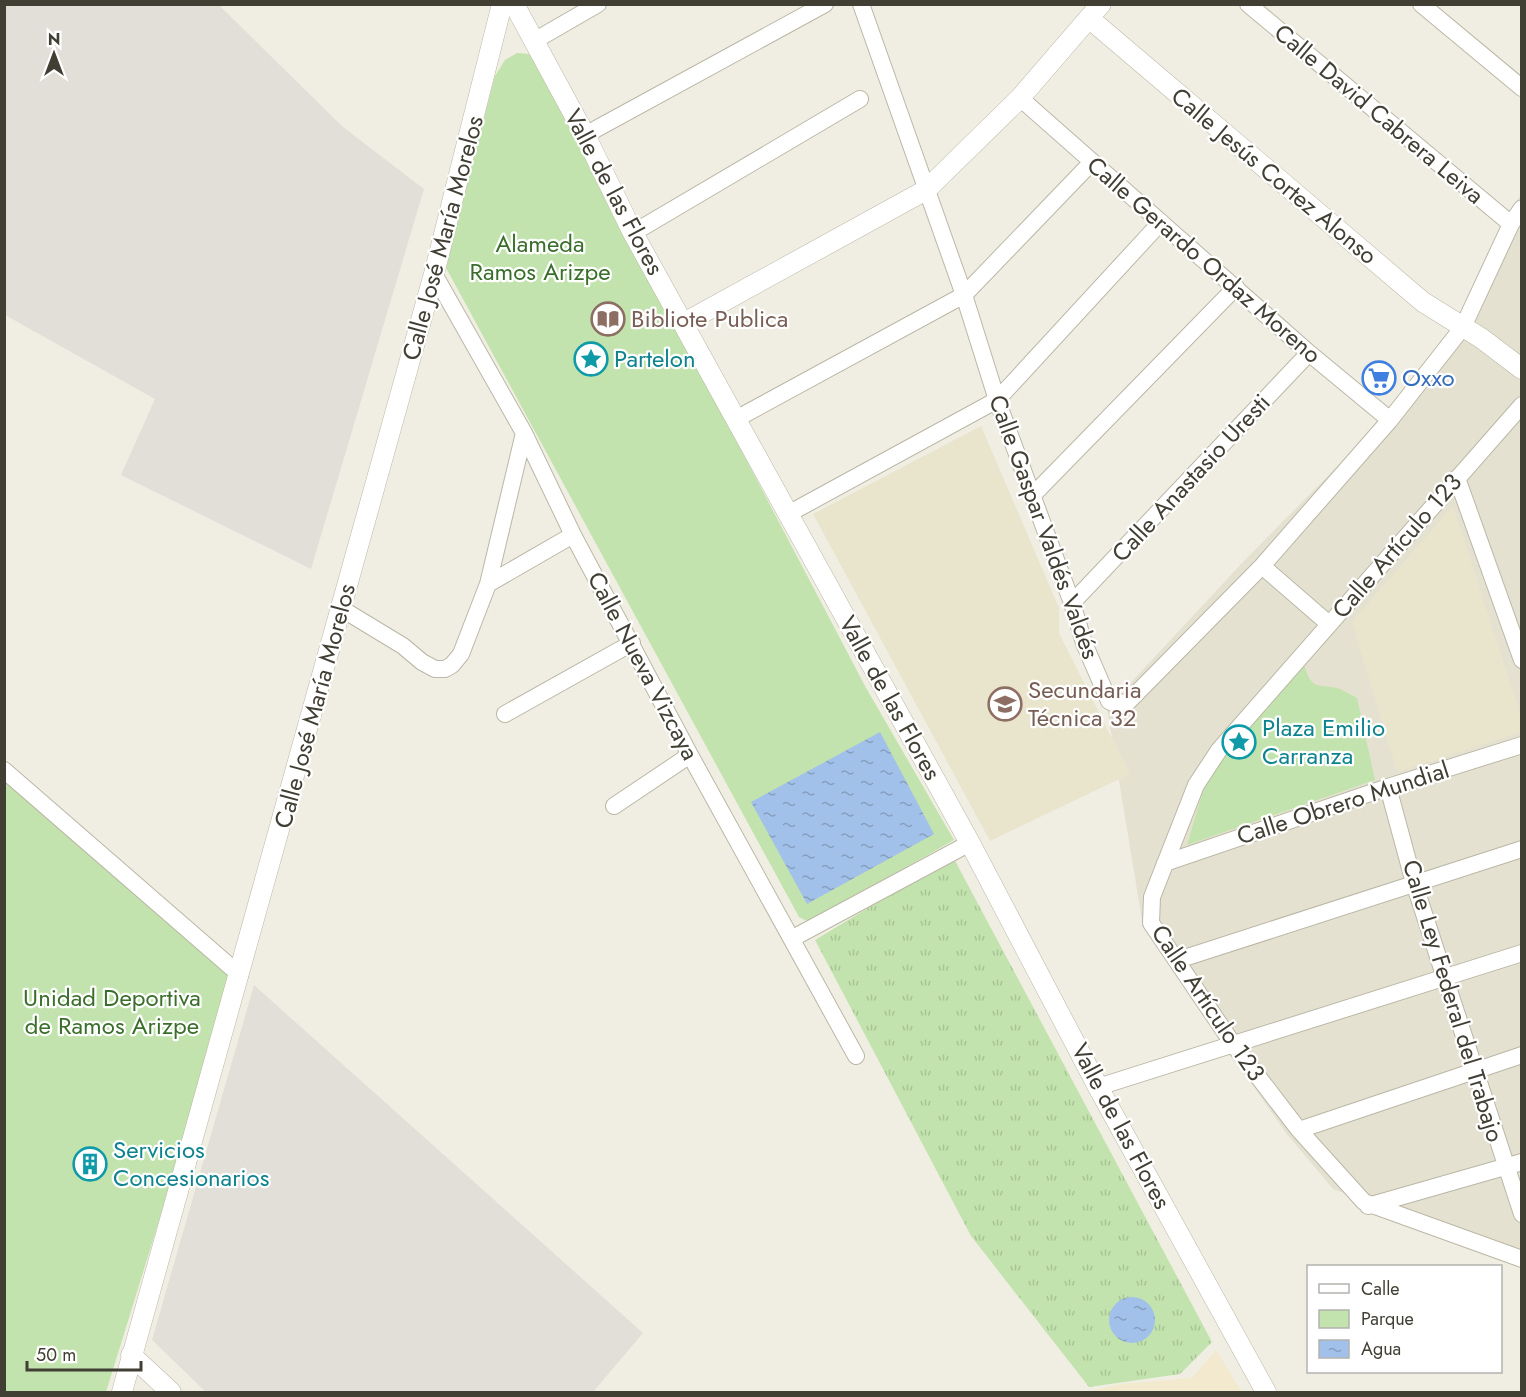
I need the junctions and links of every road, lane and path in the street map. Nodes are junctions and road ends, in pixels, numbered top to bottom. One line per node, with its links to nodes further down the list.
1 (598, 4): 8 (street)
2 (825, 4): 12 (street)
3 (861, 4): 14 (street, Calle Gaspar Valdés Valdés)
4 (1248, 4): 17 (street, Calle David Cabrera Leiva)
5 (1421, 4): 9 (street)
6 (506, 8): 8 (street, Valle de las Flores); 19 (street, Calle José María Morelos)
7 (1095, 12): 10 (street); 23 (street, Calle Jesús Cortez Alonso)
8 (534, 41): 12 (street, Valle de las Flores)
9 (1521, 88)
10 (1020, 98): 13 (street, Calle Gerardo Ordaz Moreno); 14 (street)
11 (860, 99): 18 (street)
12 (585, 135): 18 (street, Valle de las Flores)
13 (1092, 162): 16 (street, Calle Gerardo Ordaz Moreno); 21 (street)
14 (926, 189): 21 (street, Calle Gaspar Valdés Valdés); 22 (street)
15 (1521, 208): 17 (street, Calle Gaspar Valdés Valdés)
16 (1161, 222): 20 (street, Calle Gerardo Ordaz Moreno); 26 (street)
17 (1511, 224): 23 (street, Calle Gaspar Valdés Valdés)
18 (633, 232): 22 (street, Valle de las Flores)
19 (435, 274): 30 (street, Calle Nueva Vizcaya); 38 (street, Calle José María Morelos)
20 (1236, 287): 24 (street, Calle Gerardo Ordaz Moreno); 32 (street)
21 (964, 295): 26 (street, Calle Gaspar Valdés Valdés); 28 (street)
22 (684, 323): 28 (street, Valle de las Flores)
23 (1463, 327): 25 (street, Calle Jesús Cortez Alonso); 29 (street, Calle Gaspar Valdés Valdés)
24 (1309, 352): 29 (street, Calle Gerardo Ordaz Moreno); 37 (street, Calle Anastasio Uresti)
25 (1521, 369)
26 (997, 400): 32 (street, Calle Gaspar Valdés Valdés); 33 (street)
27 (1521, 405): 31 (street, Calle Artículo 123)
28 (736, 419): 33 (street, Valle de las Flores)
29 (1390, 420): 35 (street, Calle Gaspar Valdés Valdés)
30 (524, 433): 34 (street, Calle Nueva Vizcaya); 36 (street)
31 (1457, 478): 39 (street, Calle Artículo 123); 41 (street)
32 (1032, 496): 37 (street, Calle Gaspar Valdés Valdés)
33 (788, 514): 48 (street, Valle de las Flores)
34 (573, 535): 36 (street); 40 (street, Calle Nueva Vizcaya)
35 (1262, 566): 37 (street, Calle Gaspar Valdés Valdés); 39 (street)
36 (488, 584): 38 (street)
37 (1072, 603)
38 (342, 609): 55 (street, Calle José María Morelos)
39 (1329, 624): 50 (street, Calle Artículo 123)
40 (632, 643): 42 (street); 44 (street, Calle Nueva Vizcaya)
41 (1521, 660)
42 (505, 714)
43 (1521, 745): 46 (street, Calle Obrero Mundial)
44 (690, 755): 47 (street); 52 (street, Calle Nueva Vizcaya)
45 (4, 770): 55 (street)
46 (1388, 787): 50 (street, Calle Obrero Mundial); 51 (street, Calle Ley Federal del Trabajo)
47 (614, 806)
48 (970, 843): 52 (street); 61 (street, Valle de las Flores)
49 (1521, 849): 51 (street)
50 (1165, 863): 54 (street, Calle Artículo 123)
51 (1414, 883): 54 (street); 56 (street, Calle Ley Federal del Trabajo)
52 (793, 938): 59 (street, Calle Nueva Vizcaya)
53 (1521, 953): 56 (street)
54 (1178, 960): 57 (street, Calle Artículo 123)
55 (240, 975): 68 (street, Calle José María Morelos)
56 (1446, 977): 57 (street); 60 (street, Calle Ley Federal del Trabajo)
57 (1233, 1044): 61 (street); 62 (street, Calle Artículo 123)
58 (1521, 1055): 60 (street)
59 (856, 1056)
60 (1473, 1071): 62 (street); 64 (street, Calle Ley Federal del Trabajo)
61 (1098, 1087): 71 (street, Valle de las Flores)
62 (1299, 1130): 65 (street, Calle Artículo 123)
63 (1521, 1162): 64 (street)
64 (1505, 1167): 65 (street); 66 (street, Calle Ley Federal del Trabajo)
65 (1368, 1206): 67 (street, Calle Artículo 123)
66 (1521, 1214)
67 (1521, 1259)
68 (131, 1355): 69 (street, Calle José María Morelos); 70 (street)
69 (122, 1392)
70 (171, 1392)
71 (1266, 1392)

